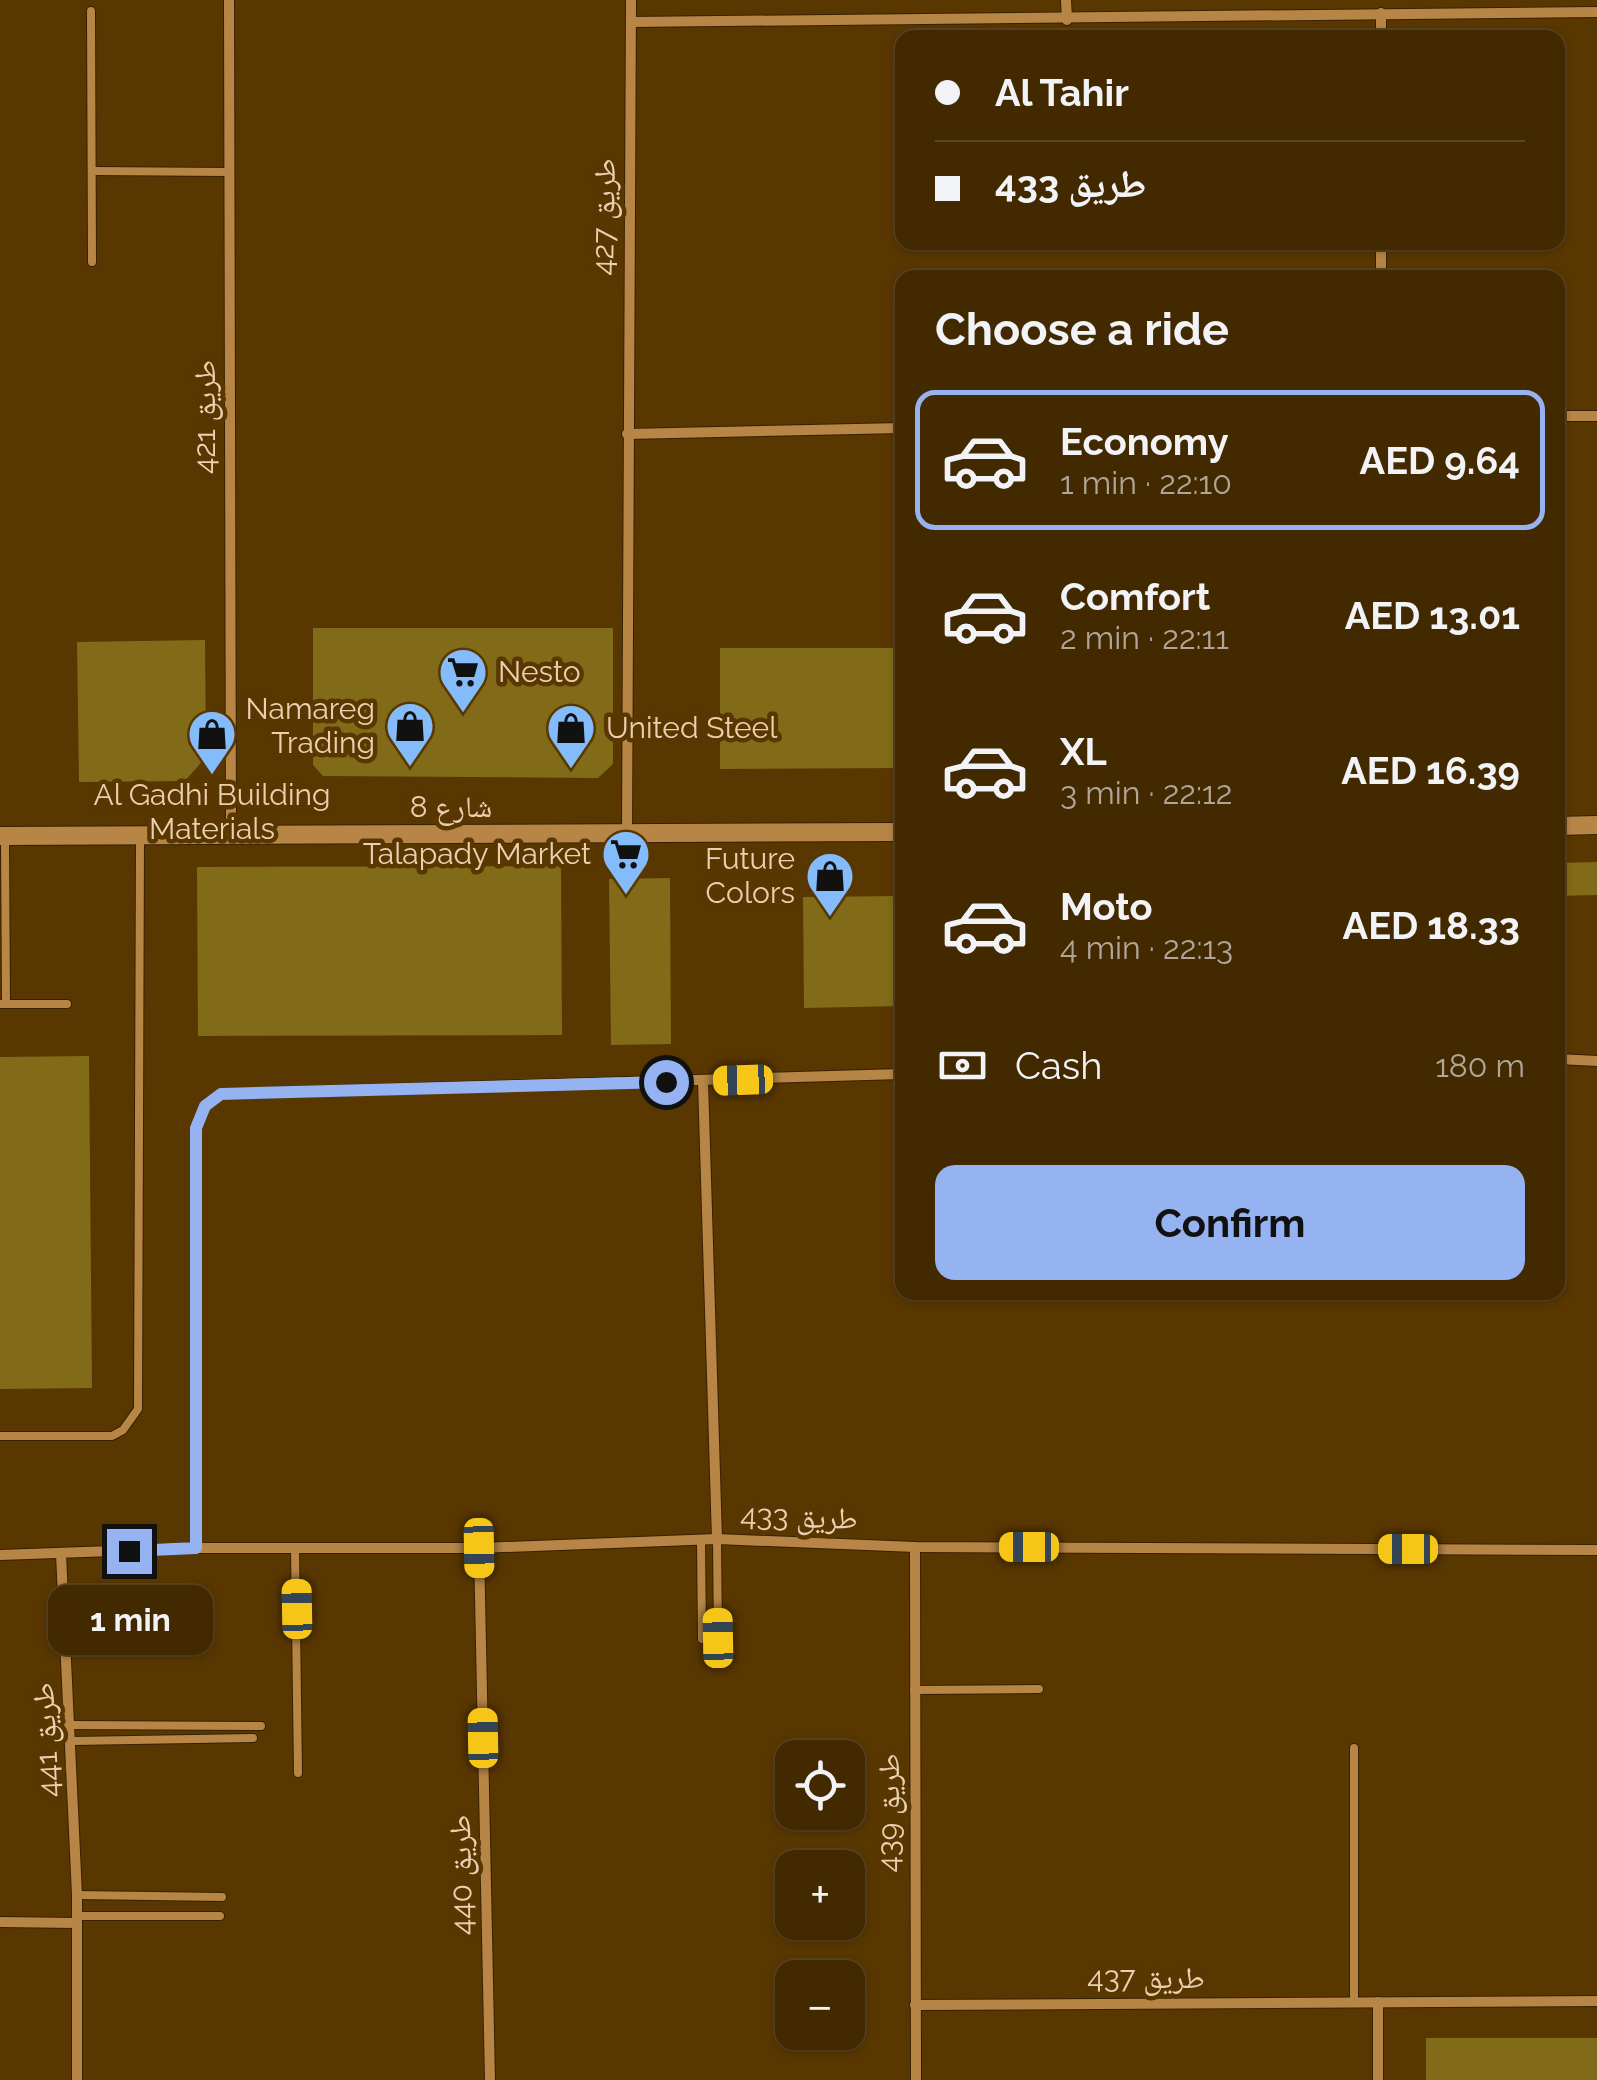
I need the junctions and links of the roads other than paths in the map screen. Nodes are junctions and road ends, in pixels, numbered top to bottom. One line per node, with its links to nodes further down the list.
1 (229, 0): 13 (street, طريق 421)
2 (631, 0): 10 (street, طريق 427)
3 (1066, 0): 9 (street)
4 (1511, 0): 8 (street)
5 (91, 11): 12 (lane)
6 (1597, 12): 8 (street)
7 (1381, 13): 8 (street); 9 (street); 11 (street)
8 (1511, 14)
9 (1066, 20): 10 (street)
10 (631, 22): 18 (street, طريق 427)
11 (1381, 30)
12 (92, 171): 13 (lane); 14 (lane)
13 (229, 172): 22 (street, طريق 421)
14 (92, 262)
15 (1565, 416): 16 (street)
16 (1597, 416)
17 (895, 428): 18 (street)
18 (627, 434): 25 (street, طريق 427)
19 (1597, 825): 20 (street)
20 (1565, 826)
21 (895, 832): 25 (street, شارع 8)
22 (231, 833): 23 (street, شارع 8); 25 (street, شارع 8)
23 (140, 834): 24 (street, شارع 8); 32 (lane)
24 (2, 836): 26 (lane)
25 (627, 836)
26 (3, 1004): 27 (lane)
27 (67, 1004)
28 (1565, 1060): 29 (street)
29 (1597, 1061)
30 (895, 1074): 31 (street)
31 (703, 1081): 33 (street); 36 (street)
32 (0, 1436)
33 (717, 1539): 34 (street, طريق 433); 35 (street, طريق 433); 43 (lane)
34 (700, 1541): 38 (street, طريق 433); 42 (lane)
35 (915, 1546): 39 (street, طريق 433); 45 (street, طريق 439)
36 (196, 1548): 37 (street, طريق 433); 40 (street, طريق 433)
37 (295, 1548): 38 (street, طريق 433); 51 (lane)
38 (479, 1548): 62 (street, طريق 440)
39 (1597, 1550)
40 (61, 1554): 41 (street, طريق 433); 46 (street, طريق 441)
41 (0, 1555)
42 (702, 1638)
43 (718, 1638)
44 (1039, 1689): 45 (lane)
45 (914, 1690): 60 (street, طريق 439)
46 (71, 1725): 47 (lane); 49 (street, طريق 441)
47 (262, 1726)
48 (253, 1738): 49 (lane)
49 (72, 1741): 52 (street, طريق 441)
50 (1354, 1748): 58 (lane)
51 (298, 1773)
52 (77, 1895): 53 (lane); 55 (street, طريق 441)
53 (222, 1897)
54 (220, 1916): 55 (lane)
55 (77, 1920): 56 (street); 61 (street, طريق 441)
56 (0, 1922)
57 (1597, 2001): 59 (street, طريق 437)
58 (1354, 2002): 59 (street, طريق 437); 60 (street, طريق 437)
59 (1378, 2002): 64 (street)
60 (915, 2005): 63 (street, طريق 439)
61 (77, 2080)
62 (490, 2080)
63 (916, 2080)
64 (1378, 2080)

